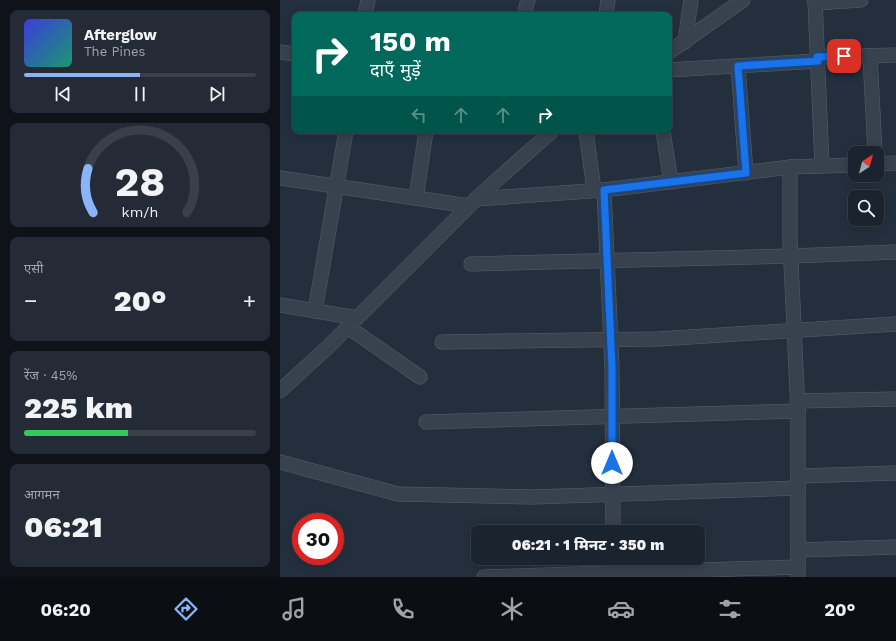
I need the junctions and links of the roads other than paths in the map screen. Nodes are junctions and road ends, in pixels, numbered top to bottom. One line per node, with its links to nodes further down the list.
1 (368, 0): 8 (street)
2 (528, 0): 9 (street)
3 (608, 0): 10 (street)
4 (691, 0): 11 (street)
5 (743, 0): 11 (street)
6 (861, 0): 7 (street)
7 (815, 2): 17 (street)
8 (366, 12)
9 (525, 12)
10 (606, 12)
11 (685, 42): 12 (street)
12 (672, 50)
13 (280, 52): 14 (street)
14 (292, 54)
15 (896, 55): 16 (street)
16 (870, 56): 17 (street); 25 (street)
17 (817, 59): 18 (street); 29 (street)
18 (738, 66): 19 (street); 31 (street)
19 (672, 70)
20 (345, 134): 34 (street)
21 (426, 134): 36 (street)
22 (545, 134): 37 (street)
23 (587, 134): 35 (street)
24 (663, 134): 33 (street)
25 (875, 146)
26 (896, 163): 27 (street)
27 (884, 164)
28 (848, 165): 29 (street)
29 (822, 166): 30 (street)
30 (790, 167): 31 (street); 39 (street)
31 (746, 173): 33 (street)
32 (280, 178): 34 (street)
33 (671, 182): 35 (street)
34 (336, 186): 36 (street); 43 (street)
35 (599, 190): 37 (street); 40 (street)
36 (416, 198): 37 (street)
37 (472, 202): 44 (street)
38 (896, 252): 39 (street)
39 (791, 256): 40 (street); 46 (street)
40 (607, 260): 41 (street); 47 (street)
41 (471, 264)
42 (280, 305): 43 (street)
43 (315, 311): 44 (street)
44 (353, 322): 49 (street); 50 (street)
45 (896, 324): 46 (street)
46 (794, 330): 47 (street); 52 (street)
47 (611, 340): 48 (street); 53 (street)
48 (442, 342)
49 (420, 377)
50 (280, 391)
51 (896, 399): 52 (street)
52 (798, 406): 53 (street); 57 (street)
53 (612, 417): 54 (street); 58 (street)
54 (426, 422)
55 (280, 462): 58 (street)
56 (896, 473): 57 (street)
57 (798, 482): 58 (street); 61 (street)
58 (613, 494): 59 (street)
59 (613, 525)
60 (896, 547): 61 (street)
61 (798, 550): 62 (street)
62 (798, 572): 63 (street)
63 (613, 575): 64 (street)
64 (484, 577)

